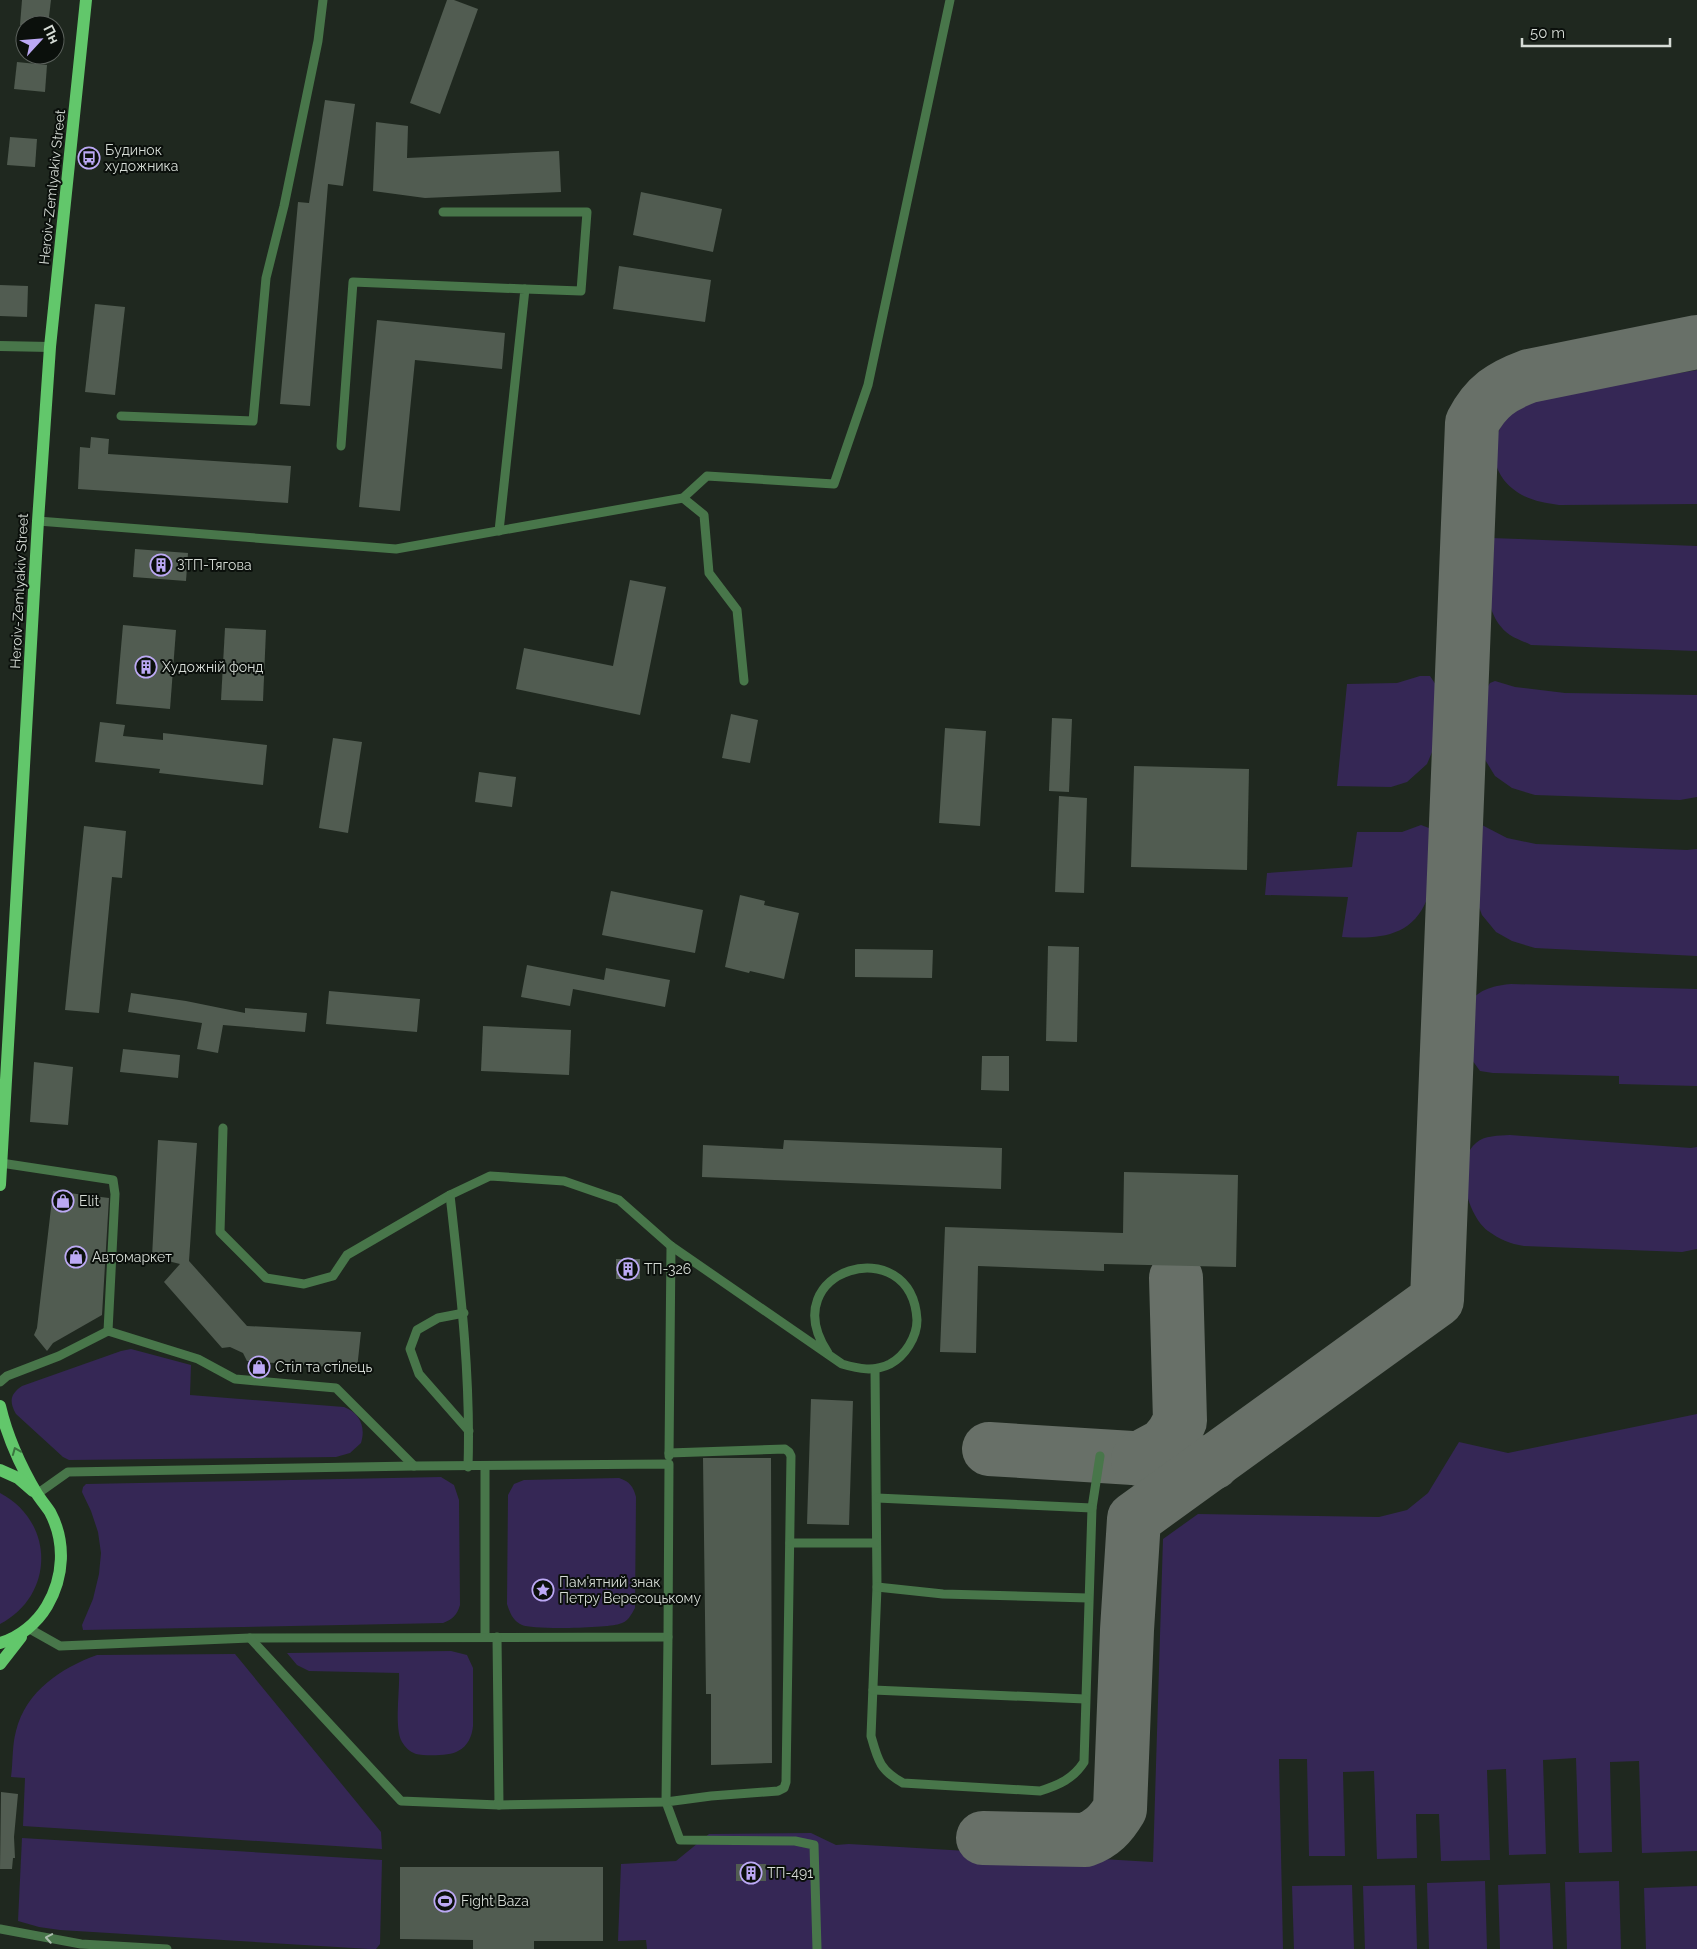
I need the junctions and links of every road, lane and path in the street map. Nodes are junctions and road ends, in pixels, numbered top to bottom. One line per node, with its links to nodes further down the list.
1 (86, 0): 7 (main road, Heroiv-Zemlyakiv Street)
2 (323, 0): 8 (lane)
3 (950, 0): 10 (lane)
4 (443, 212): 5 (lane)
5 (525, 290): 9 (lane); 12 (lane)
6 (0, 346): 7 (street)
7 (50, 347): 11 (main road, Heroiv-Zemlyakiv Street)
8 (121, 416)
9 (341, 446)
10 (683, 498): 12 (lane); 13 (lane)
11 (38, 521): 12 (lane); 15 (main road, Heroiv-Zemlyakiv Street)
12 (499, 531)
13 (744, 682)
14 (223, 1128): 17 (lane)
15 (2, 1163): 16 (main road, Heroiv-Zemlyakiv Street); 20 (lane)
16 (0, 1185)
17 (450, 1195): 18 (lane); 19 (lane)
18 (671, 1246): 21 (lane); 26 (lane)
19 (464, 1312): 25 (lane); 25 (lane)
20 (108, 1331): 23 (lane); 29 (lane)
21 (828, 1353): 22 (lane); 22 (lane)
22 (875, 1369): 34 (lane)
23 (0, 1382)
24 (0, 1406): 33 (main road, one-way to 24)
25 (470, 1431): 30 (lane)
26 (669, 1453): 28 (lane); 36 (lane)
27 (1100, 1456): 35 (lane)
28 (669, 1464): 31 (lane); 43 (lane)
29 (414, 1466): 30 (lane); 33 (lane)
30 (468, 1467): 31 (lane)
31 (485, 1467): 41 (lane)
32 (0, 1470): 33 (main road)
33 (37, 1494): 40 (main road)
34 (877, 1498): 35 (lane); 37 (lane)
35 (1092, 1508): 39 (lane)
36 (790, 1543): 37 (lane); 49 (lane)
37 (876, 1543): 38 (lane)
38 (877, 1587): 39 (lane); 47 (lane)
39 (1088, 1598): 48 (lane)
40 (28, 1628): 44 (lane); 45 (main road); 46 (main road)
41 (485, 1637): 42 (lane); 44 (lane)
42 (497, 1637): 43 (lane); 50 (lane)
43 (668, 1637): 49 (lane)
44 (250, 1638): 50 (lane)
45 (0, 1643)
46 (0, 1664)
47 (873, 1690): 48 (lane); 48 (lane)
48 (1085, 1699)
49 (666, 1802): 50 (lane); 53 (lane)
50 (499, 1805)
51 (0, 1929): 52 (lane, one-way to 51)
52 (167, 1949)
53 (817, 1949)

